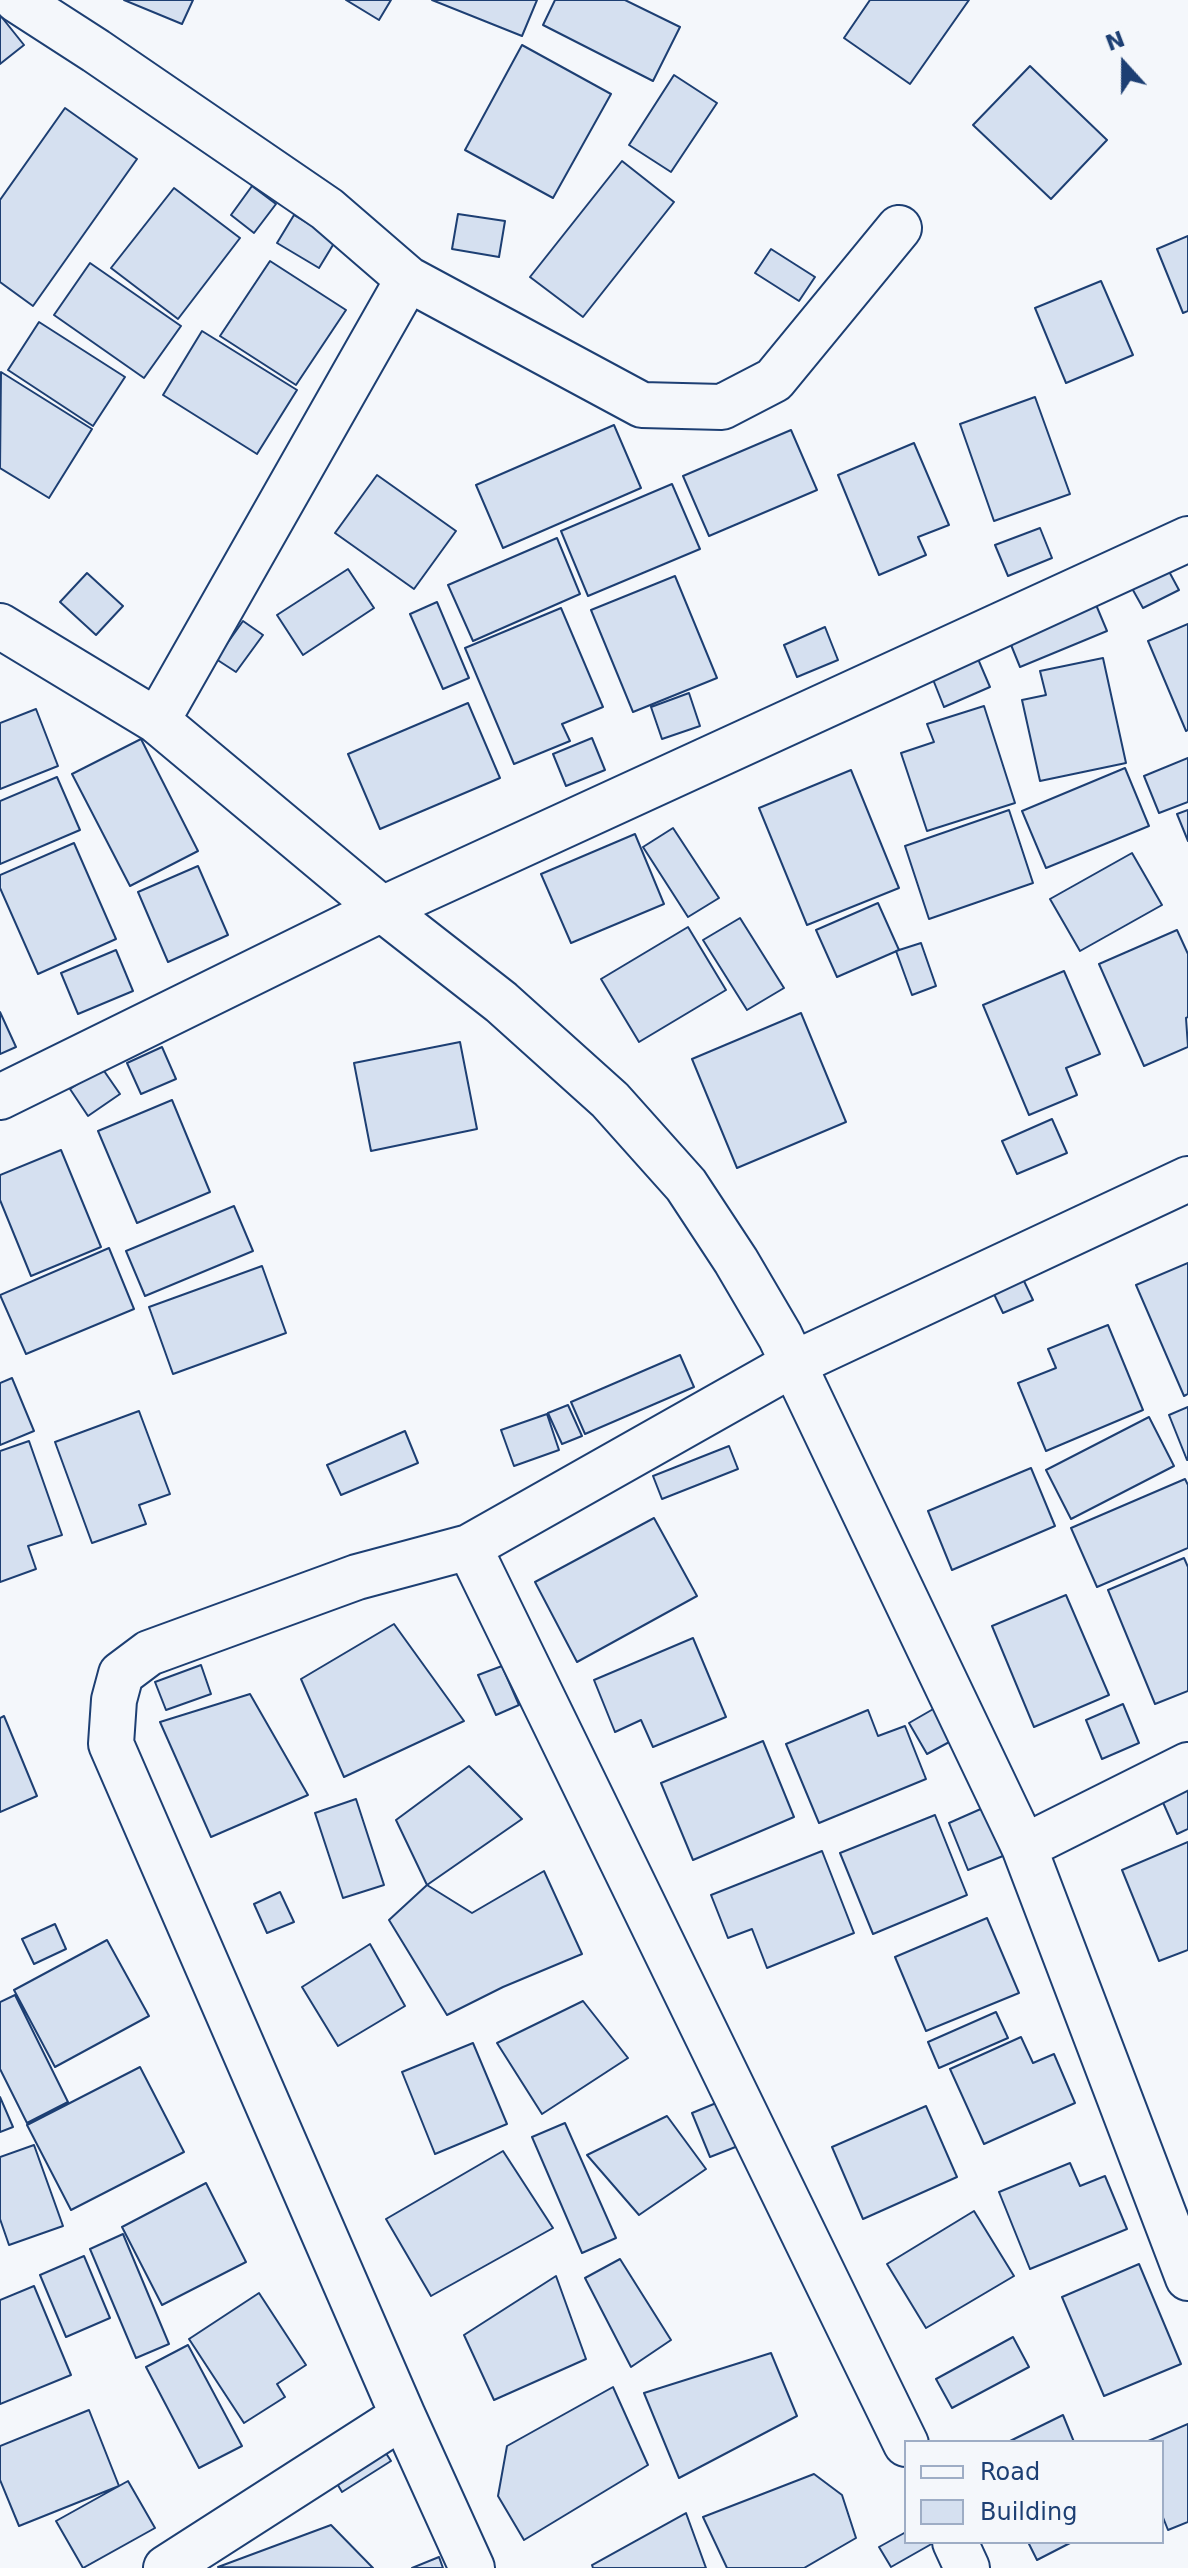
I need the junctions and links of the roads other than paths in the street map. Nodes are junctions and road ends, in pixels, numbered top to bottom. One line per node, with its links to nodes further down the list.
1 (17, 0): 3 (street)
2 (899, 228): 3 (street)
3 (408, 279): 6 (street)
4 (1188, 539): 7 (street)
5 (0, 626): 6 (street)
6 (157, 721): 7 (street)
7 (382, 909): 8 (street); 10 (street)
8 (0, 1097)
9 (1188, 1179): 10 (street)
10 (793, 1364): 11 (street); 13 (street)
11 (469, 1547): 15 (street); 16 (street)
12 (1188, 1765): 13 (street)
13 (1024, 1847): 14 (street)
14 (1188, 2278)
15 (403, 2416): 18 (street); 19 (street)
16 (904, 2440)
17 (956, 2544): 20 (street)
18 (166, 2568)
19 (472, 2568)
20 (967, 2568)

